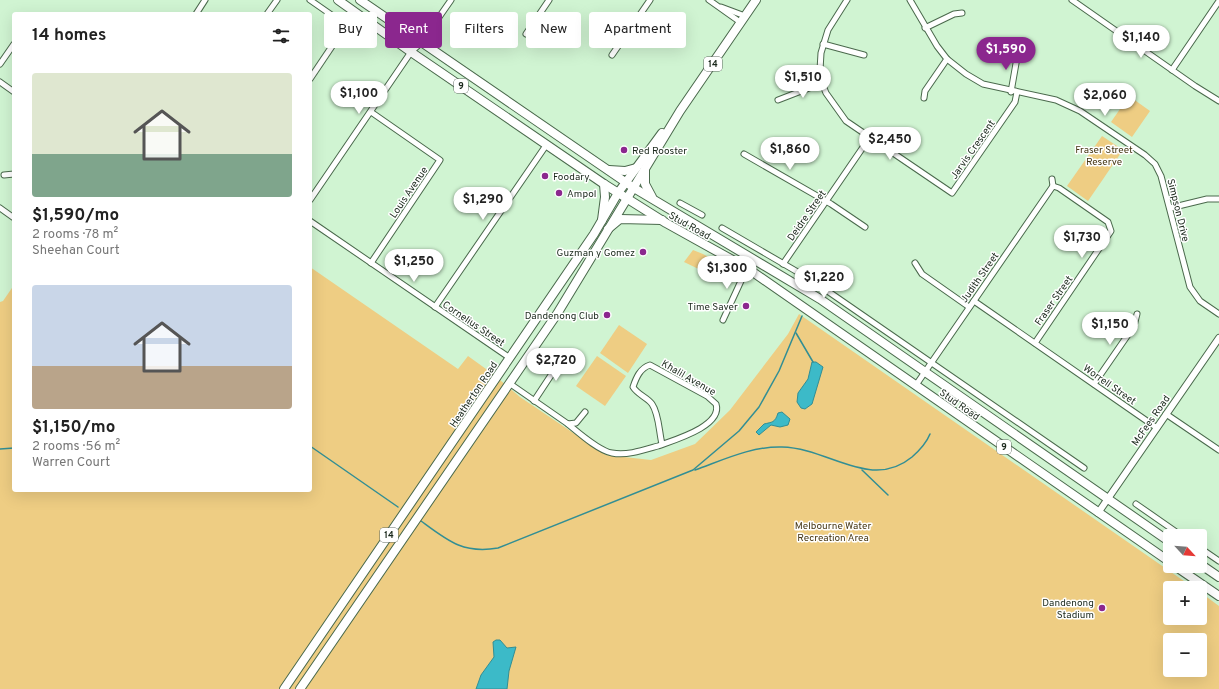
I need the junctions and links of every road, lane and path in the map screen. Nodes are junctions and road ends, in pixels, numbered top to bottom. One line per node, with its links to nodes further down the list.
1 (205, 0): 15 (street)
2 (277, 0): 16 (street)
3 (310, 0): 17 (street)
4 (338, 0): 18 (main road, Stud Road / 9)
5 (359, 0): 18 (main road); 22 (main road, Stud Road / 9)
6 (451, 0): 20 (street)
7 (550, 0): 19 (street)
8 (650, 0): 33 (street)
9 (709, 0): 23 (street)
10 (756, 0): 23 (main road, Heatherton Road / 14)
11 (847, 0): 26 (street, Jarvis Crescent)
12 (910, 0): 25 (street, Simpson Drive)
13 (1072, 0): 37 (street)
14 (1219, 1): 37 (street)
15 (197, 12)
16 (268, 12)
17 (327, 12)
18 (355, 12)
19 (542, 12)
20 (442, 13)
21 (962, 13): 25 (street)
22 (385, 18)
23 (742, 19): 46 (main road, Heatherton Road / 14)
24 (377, 28): 31 (main road, Stud Road / 9)
25 (925, 28): 35 (street, Simpson Drive)
26 (823, 44): 34 (street); 40 (street, Jarvis Crescent)
27 (12, 47): 36 (street)
28 (331, 48): 38 (street)
29 (415, 48): 31 (street)
30 (428, 48): 52 (main road, Stud Road / 9)
31 (411, 52): 47 (street); 49 (main road, Stud Road / 9)
32 (1018, 52): 42 (street)
33 (612, 54)
34 (864, 55)
35 (947, 59): 42 (street, Simpson Drive); 43 (street)
36 (0, 64)
37 (1172, 70): 45 (street)
38 (312, 76)
39 (0, 82): 41 (street)
40 (822, 83): 44 (street); 48 (street, Jarvis Crescent)
41 (12, 91)
42 (1014, 92): 48 (street, Jarvis Crescent); 69 (street, Simpson Drive)
43 (924, 98)
44 (778, 100)
45 (1219, 101)
46 (680, 111): 51 (main road, Heatherton Road / 14); 53 (main road, Heatherton Road / 14)
47 (371, 112): 62 (street); 80 (street, Louis Avenue)
48 (870, 137): 66 (street, Deidre Street)
49 (546, 144): 58 (main road, Stud Road / 9); 85 (street)
50 (744, 154): 66 (street)
51 (636, 168): 52 (main road); 57 (main road, Heatherton Road / 14)
52 (607, 169): 57 (main road, Stud Road / 9)
53 (645, 169): 60 (main road, Heatherton Road / 14); 64 (main road)
54 (12, 174): 55 (street)
55 (4, 175)
56 (1052, 179): 59 (street)
57 (626, 182): 60 (main road, Stud Road / 9); 61 (main road, Heatherton Road / 14)
58 (604, 184): 61 (main road, Stud Road / 9); 74 (main road)
59 (1054, 186): 84 (street, Judith Street); 91 (street, Fraser Street)
60 (634, 188): 63 (main road, Heatherton Road / 14); 64 (main road, Stud Road / 9)
61 (618, 193): 63 (main road, Stud Road / 9); 74 (main road, Heatherton Road / 14)
62 (312, 197)
63 (627, 198): 75 (main road, Stud Road / 9); 79 (main road, Heatherton Road / 14)
64 (654, 199): 73 (main road, Stud Road / 9)
65 (1219, 199): 69 (street)
66 (827, 202): 77 (street); 82 (street, Deidre Street)
67 (680, 203): 70 (street)
68 (0, 208): 72 (street)
69 (1170, 208): 88 (street, Simpson Drive)
70 (691, 209): 71 (street); 73 (street)
71 (702, 215)
72 (12, 217)
73 (686, 218): 96 (main road, Stud Road / 9)
74 (602, 220): 93 (main road, Heatherton Road / 14)
75 (662, 220): 79 (main road); 83 (main road, Stud Road / 9)
76 (312, 222): 80 (street, Cornelius Street)
77 (865, 227)
78 (722, 228): 82 (street, Stud Road)
79 (608, 229): 95 (main road, Heatherton Road / 14)
80 (371, 263): 85 (street, Cornelius Street)
81 (915, 263): 86 (street)
82 (783, 264): 94 (street, Stud Road)
83 (747, 268): 89 (street); 100 (main road, Stud Road / 9)
84 (974, 301): 86 (street, Judith Street); 91 (street, Worrell Street)
85 (434, 307): 93 (street, Cornelius Street)
86 (970, 307): 94 (street, Judith Street)
87 (1137, 314): 99 (street)
88 (1219, 314)
89 (723, 320)
90 (1219, 338): 103 (street, McFees Road)
91 (1035, 343): 99 (street, Worrell Street)
92 (565, 354): 101 (street)
93 (510, 358): 95 (main road); 97 (main road, Heatherton Road / 14)
94 (931, 362): 96 (street, Judith Street); 108 (street, Stud Road)
95 (521, 366): 98 (main road, Heatherton Road / 14)
96 (924, 372): 100 (street, Judith Street); 109 (main road, Stud Road / 9)
97 (498, 376): 98 (main road); 121 (main road, Heatherton Road / 14)
98 (509, 383): 101 (street, Khalil Avenue); 122 (main road, Heatherton Road / 14)
99 (1094, 384): 105 (street, Worrell Street)
100 (916, 385): 111 (main road, Stud Road / 9)
101 (534, 401): 104 (street, Khalil Avenue)
102 (585, 412): 104 (street)
103 (1166, 414): 105 (street, McFees Road); 107 (street)
104 (568, 424): 106 (street, Khalil Avenue)
105 (1157, 428): 109 (street, McFees Road)
106 (662, 444): 106 (street, Khalil Avenue)
107 (1219, 450)
108 (1084, 468)
109 (1108, 499): 111 (street, McFees Road); 113 (main road, Stud Road / 9)
110 (1136, 504): 112 (street)
111 (1098, 513): 115 (main road, Stud Road / 9)
112 (1172, 529)
113 (1163, 537)
114 (1207, 553): 116 (street)
115 (1163, 557)
116 (1219, 561)
117 (1207, 569): 119 (main road)
118 (1185, 573): 120 (main road)
119 (1219, 577)
120 (1219, 596)
121 (284, 689)
122 (300, 689)

